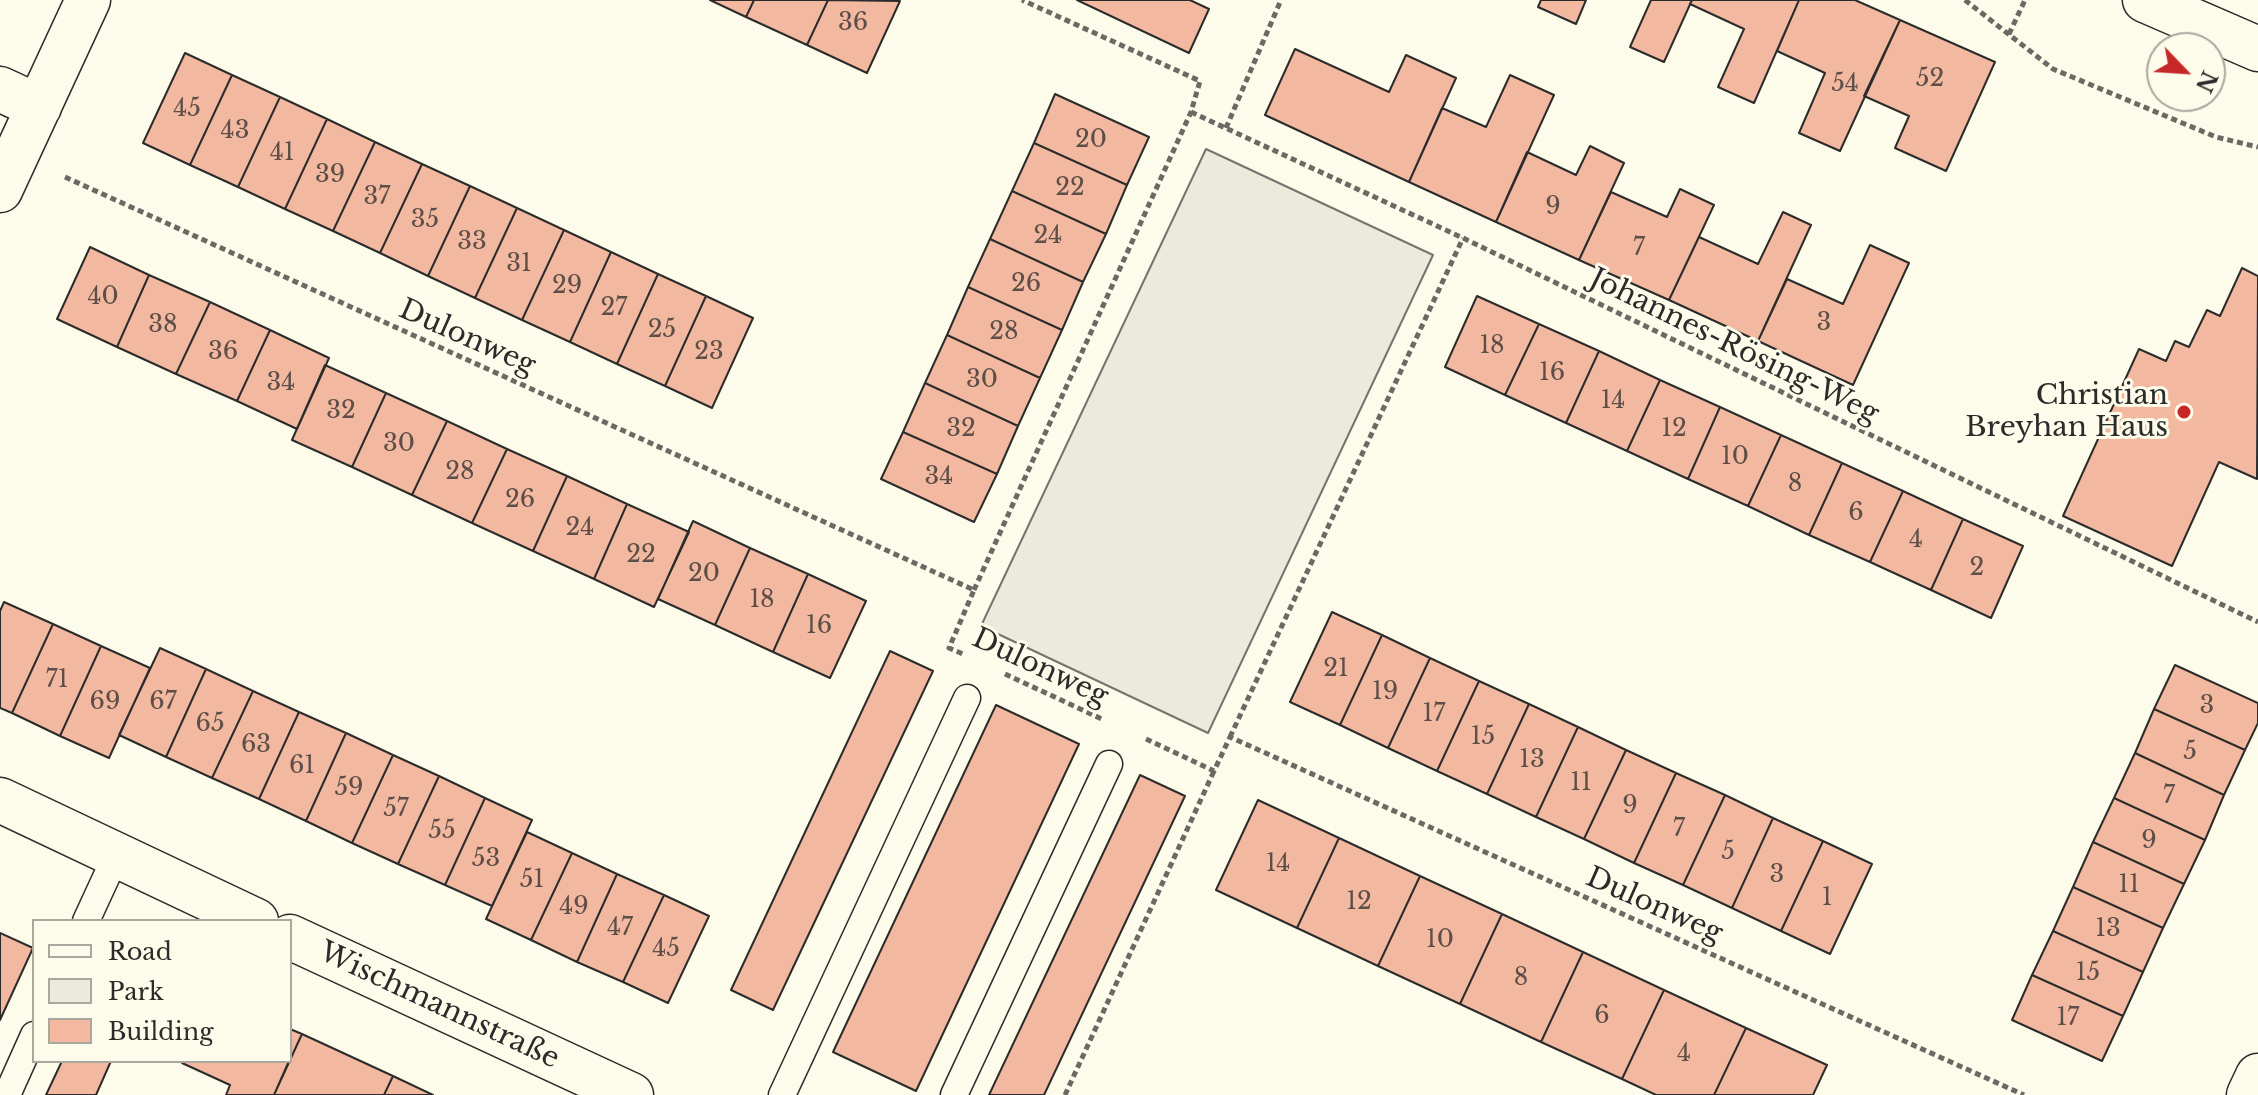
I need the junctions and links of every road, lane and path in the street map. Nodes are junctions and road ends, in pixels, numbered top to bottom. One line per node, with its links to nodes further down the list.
1 (88, 0): 10 (street)
2 (1022, 0): 11 (path)
3 (1281, 0): 12 (path)
4 (1965, 0): 7 (path)
5 (2025, 0): 7 (path)
6 (2145, 0): 8 (street)
7 (2009, 34): 13 (path)
8 (2258, 49)
9 (0, 89): 10 (street)
10 (39, 107): 14 (street)
11 (1191, 112): 12 (path, Johannes-Rösing-Weg); 16 (path)
12 (1226, 128): 15 (path, Johannes-Rösing-Weg)
13 (2258, 147)
14 (8, 173): 16 (path, Dulonweg)
15 (1463, 238): 17 (path, Johannes-Rösing-Weg); 22 (path)
16 (974, 590): 18 (path, Dulonweg)
17 (2258, 622)
18 (977, 661)
19 (1004, 674): 21 (path, Dulonweg)
20 (967, 698): 35 (lane)
21 (1116, 725)
22 (1230, 737): 25 (path); 38 (path, Dulonweg)
23 (1144, 738): 25 (path)
24 (1109, 764): 36 (lane)
25 (1214, 771): 37 (path)
26 (0, 800): 27 (street)
27 (116, 856): 28 (lane); 29 (street)
28 (87, 919)
29 (252, 919)
30 (292, 938): 34 (street, Wischmannstraße)
31 (32, 1039): 33 (lane)
32 (2258, 1076): 39 (street)
33 (7, 1095)
34 (631, 1095)
35 (782, 1095)
36 (954, 1095)
37 (1065, 1095)
38 (2024, 1095)
39 (2249, 1095)

